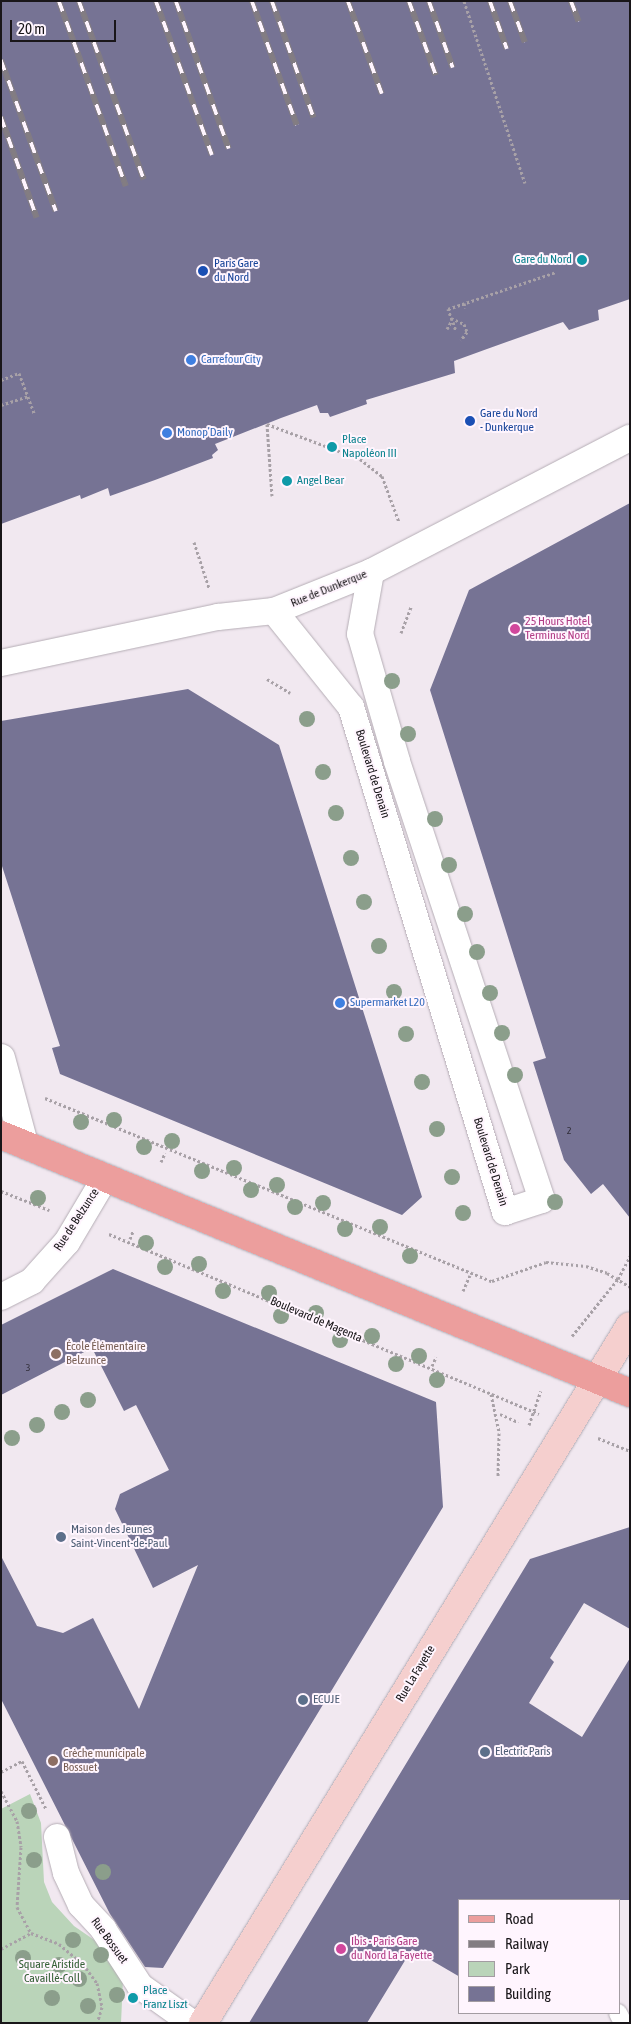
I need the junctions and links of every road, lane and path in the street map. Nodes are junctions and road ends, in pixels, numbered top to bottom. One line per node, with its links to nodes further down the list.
1 (464, 1): 2 (path)
2 (525, 183)
3 (556, 272): 5 (path)
4 (445, 303): 7 (path)
5 (464, 304): 6 (path); 7 (path)
6 (465, 308)
7 (452, 320): 8 (path); 8 (path); 9 (path); 11 (path)
8 (462, 322): 9 (path)
9 (448, 324): 10 (path)
10 (446, 329)
11 (456, 329)
12 (1, 380): 13 (path)
13 (28, 396): 14 (path); 15 (path)
14 (1, 406)
15 (34, 413)
16 (630, 438): 20 (street, Rue de Dunkerque)
17 (272, 496): 18 (path)
18 (402, 530)
19 (194, 542): 21 (path)
20 (371, 572): 23 (street, Rue de Dunkerque); 23 (street, Boulevard de Denain)
21 (212, 598)
22 (411, 607): 24 (path)
23 (274, 611): 25 (street, Rue de Dunkerque)
24 (401, 633)
25 (1, 663)
26 (267, 679): 27 (path)
27 (290, 693)
28 (1, 1058): 29 (street)
29 (10, 1084): 30 (street); 40 (path)
30 (13, 1140): 33 (main road)
31 (165, 1152): 32 (path)
32 (162, 1162)
33 (104, 1178): 35 (street, Rue de Belzunce); 47 (main road)
34 (1, 1191): 35 (path, Boulevard de Magenta)
35 (79, 1222): 43 (street, Rue de Belzunce); 49 (path, Boulevard de Magenta)
36 (133, 1231): 37 (path)
37 (130, 1239)
38 (630, 1256): 40 (path)
39 (470, 1275): 41 (path)
40 (618, 1279): 42 (path)
41 (466, 1285)
42 (630, 1287)
43 (1, 1297)
44 (630, 1326): 47 (main road, Rue La Fayette)
45 (436, 1356): 46 (path)
46 (432, 1366)
47 (597, 1377): 48 (main road); 52 (main road, Rue La Fayette)
48 (630, 1393)
49 (491, 1394): 52 (path, Boulevard de Magenta); 54 (path)
50 (500, 1414): 51 (path)
51 (518, 1422)
52 (568, 1423): 53 (path, Boulevard de Magenta); 63 (main road, Rue La Fayette)
53 (630, 1451)
54 (498, 1487)
55 (1, 1772): 57 (path)
56 (1, 1791): 59 (path)
57 (46, 1807)
58 (58, 1838): 62 (street, Rue Bossuet)
59 (31, 1934): 60 (path); 61 (path)
60 (1, 1949)
61 (97, 2023)
62 (192, 2023)
63 (203, 2023)

